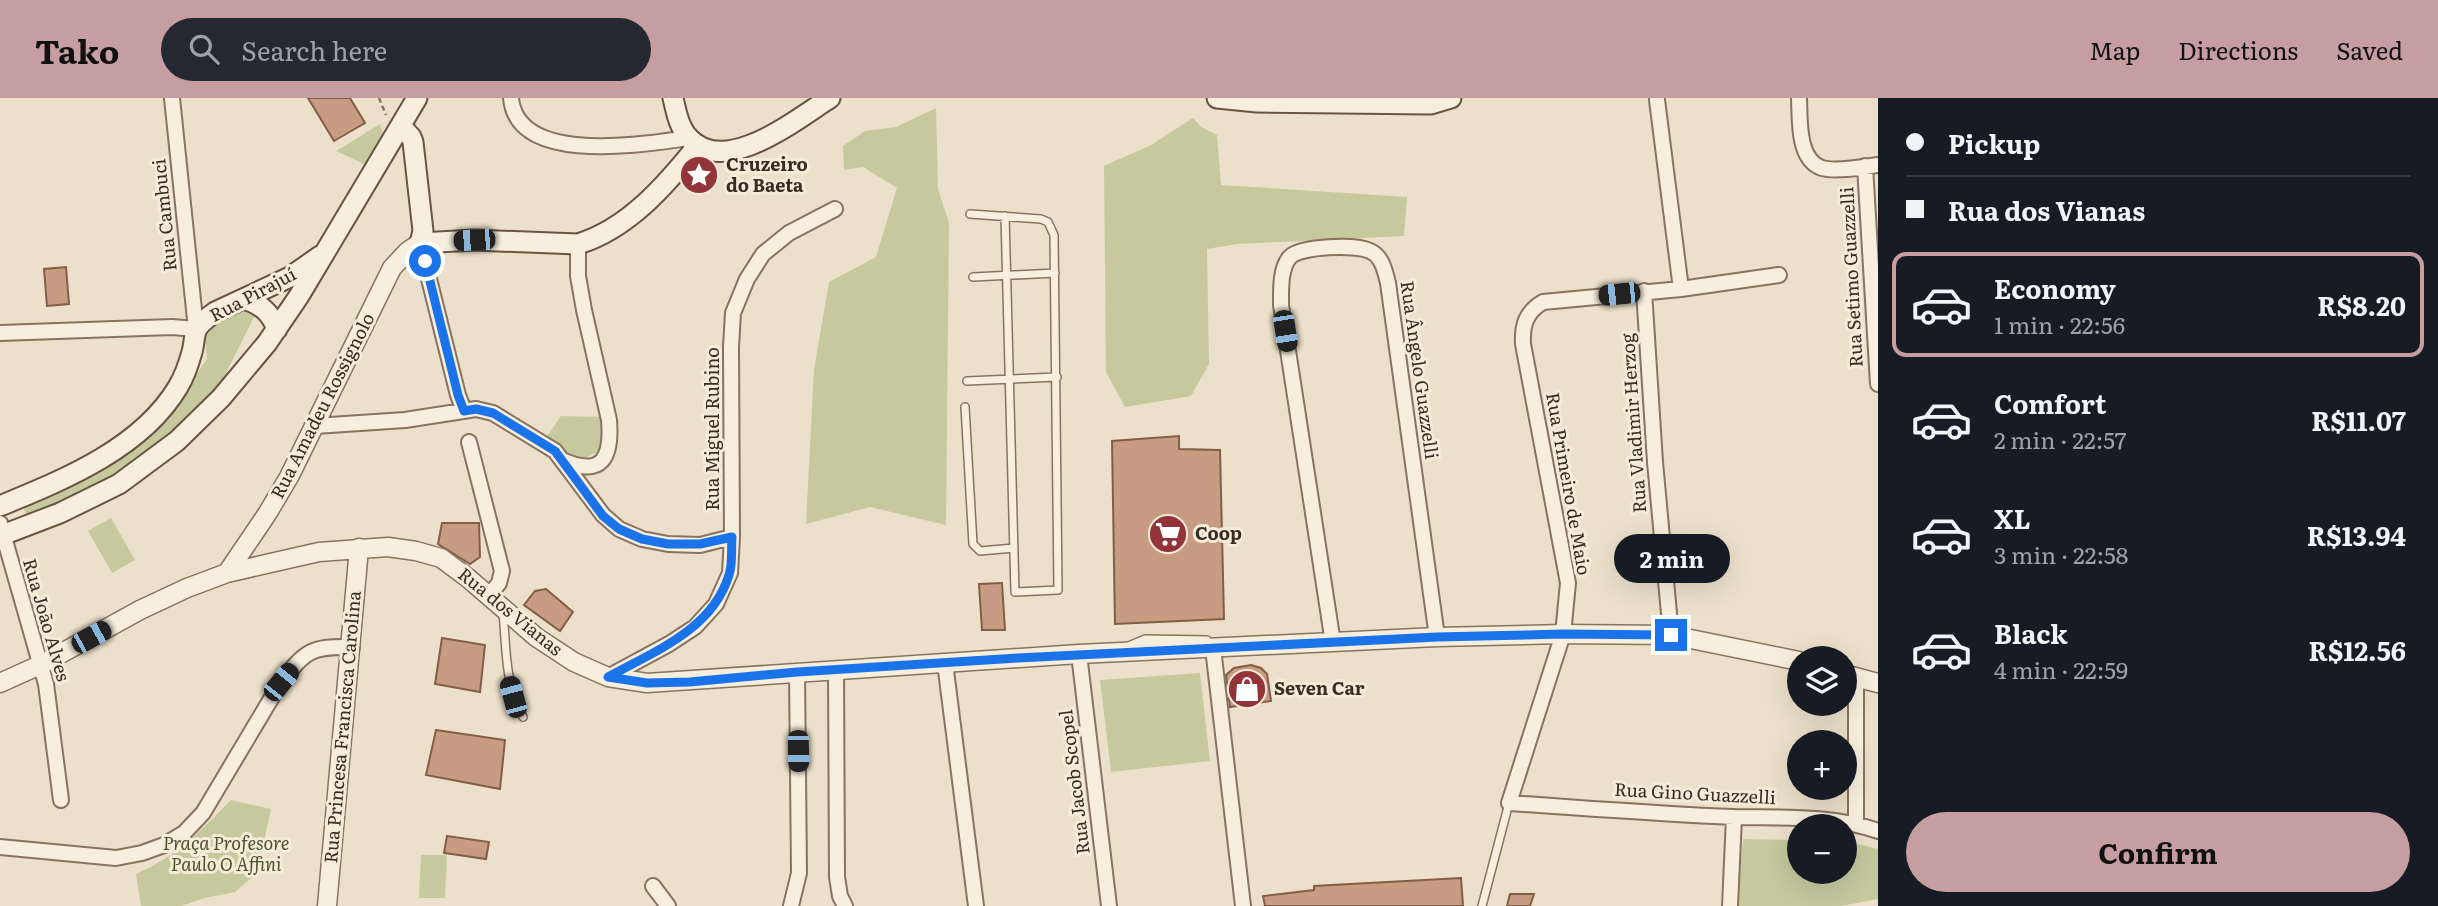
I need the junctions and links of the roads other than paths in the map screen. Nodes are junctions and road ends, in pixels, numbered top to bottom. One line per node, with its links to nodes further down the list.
1 (172, 98): 27 (street, Rua Cambuci)
2 (417, 98): 10 (main road, Rua Pirajuí)
3 (511, 98): 11 (street)
4 (673, 98): 11 (main road)
5 (830, 98): 11 (main road)
6 (1217, 98): 7 (main road)
7 (1451, 98)
8 (1799, 98): 13 (street)
9 (1657, 100): 24 (street)
10 (401, 126): 12 (main road, Rua Pirajuí); 17 (main road)
11 (693, 142): 18 (main road)
12 (381, 159): 17 (main road); 19 (main road, Rua Pirajuí)
13 (1871, 166): 33 (street, Rua Setimo Guazzelli)
14 (835, 209): 41 (street, Rua Miguel Rubino)
15 (970, 214): 16 (lane)
16 (1005, 216): 20 (lane); 22 (lane)
17 (420, 243): 18 (main road); 35 (street); 36 (street, Rua Amadeu Rossignolo)
18 (578, 244): 38 (street)
19 (326, 252): 26 (main road, Rua Pirajuí); 28 (main road)
20 (1055, 273): 22 (lane); 30 (lane)
21 (1779, 275): 24 (street, Rua Primeiro de Maio)
22 (1007, 276): 23 (lane); 31 (lane)
23 (973, 277)
24 (1681, 289): 25 (street, Rua Primeiro de Maio)
25 (1644, 292): 46 (street, Rua Primeiro de Maio); 47 (street, Rua Vladimir Herzog)
26 (243, 299): 27 (main road, Rua Pirajuí); 28 (main road)
27 (197, 329): 29 (street, Rua Pirajuí); 39 (main road)
28 (277, 329): 40 (main road)
29 (0, 333)
30 (1057, 377): 31 (lane); 43 (lane)
31 (1010, 379): 32 (lane); 43 (lane)
32 (967, 381)
33 (1878, 384)
34 (965, 407): 43 (lane)
35 (464, 411): 36 (street); 38 (street)
36 (315, 426): 44 (street, Rua Amadeu Rossignolo)
37 (469, 442): 45 (street)
38 (562, 460): 41 (street)
39 (0, 506)
40 (1, 531): 57 (street, Rua João Alves)
41 (732, 537): 60 (street, Rua Miguel Rubino)
42 (359, 548): 44 (street, Rua dos Vianas); 45 (street, Rua dos Vianas); 50 (street, Rua Princesa Francisca Carolina)
43 (1014, 548)
44 (227, 573): 57 (street, Rua dos Vianas)
45 (496, 602): 60 (street, Rua dos Vianas); 65 (lane)
46 (1563, 634): 47 (street, Rua dos Vianas); 48 (street, Rua dos Vianas); 67 (street, Rua Primeiro de Maio)
47 (1671, 635): 55 (street, Rua dos Vianas)
48 (1437, 637): 49 (street, Rua dos Vianas); 49 (street, Rua Ângelo Guazzelli)
49 (1333, 643): 51 (street, Rua dos Vianas)
50 (352, 647): 73 (street); 75 (street, Rua Princesa Francisca Carolina)
51 (1241, 647): 52 (street, Rua dos Vianas); 53 (lane)
52 (1213, 648): 53 (street, Rua dos Vianas); 81 (street)
53 (1118, 652): 54 (street, Rua dos Vianas)
54 (1079, 654): 56 (street, Rua dos Vianas); 80 (street, Rua Jacob Scopel)
55 (1787, 659)
56 (945, 663): 58 (street, Rua dos Vianas); 79 (street)
57 (42, 664): 63 (street, Rua dos Vianas); 66 (street, Rua João Alves)
58 (836, 670): 59 (street, Rua dos Vianas); 78 (street)
59 (797, 672): 60 (street, Rua dos Vianas); 77 (street)
60 (608, 677)
61 (1857, 678): 62 (street)
62 (1878, 682)
63 (0, 683)
64 (1852, 716): 68 (street)
65 (523, 717)
66 (61, 800)
67 (1509, 803): 69 (street, Rua Gino Guazzelli); 82 (lane, Rua Primeiro de Maio)
68 (1856, 814)
69 (1734, 817): 70 (street, Rua Gino Guazzelli); 83 (street)
70 (1787, 818)
71 (1857, 823): 72 (street, Rua Gino Guazzelli)
72 (1878, 831)
73 (0, 847)
74 (653, 886): 76 (street)
75 (327, 906)
76 (668, 906)
77 (791, 906)
78 (845, 906)
79 (976, 906)
80 (1109, 906)
81 (1243, 906)
82 (1482, 906)
83 (1730, 906)

